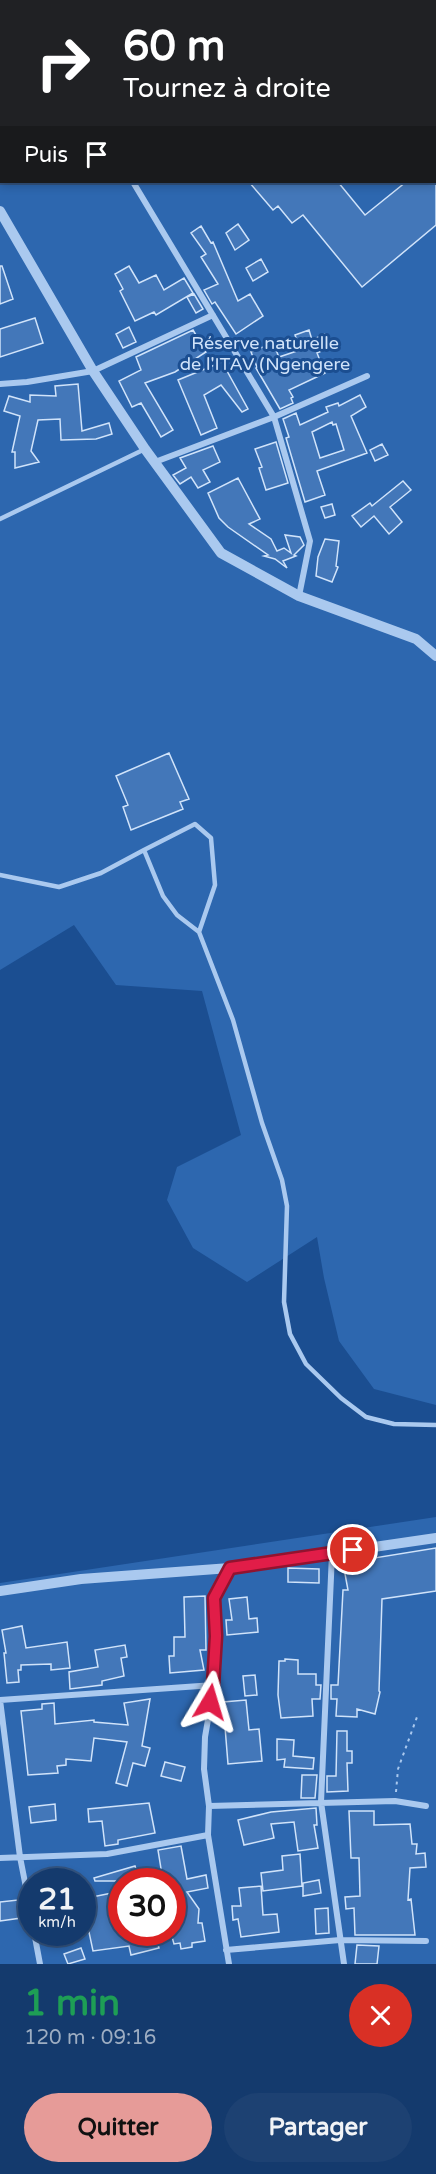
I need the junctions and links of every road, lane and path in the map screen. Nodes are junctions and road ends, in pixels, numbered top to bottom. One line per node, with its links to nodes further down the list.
1 (134, 183): 3 (street)
2 (0, 211): 4 (street)
3 (213, 315): 4 (street); 7 (street)
4 (93, 371): 6 (street); 8 (street)
5 (368, 376): 7 (street)
6 (0, 384)
7 (274, 417): 9 (street); 11 (street)
8 (145, 449): 9 (street); 10 (lane)
9 (154, 462): 11 (street)
10 (0, 519)
11 (299, 596): 12 (street)
12 (436, 656)
13 (144, 850): 14 (lane); 15 (lane); 15 (lane)
14 (0, 875)
15 (199, 932): 16 (lane)
16 (436, 1425)
17 (436, 1538): 18 (street)
18 (332, 1554): 19 (street); 25 (street)
19 (230, 1568): 20 (street); 21 (street)
20 (0, 1591)
21 (213, 1685): 22 (street); 26 (street)
22 (0, 1700): 29 (street)
23 (417, 1717): 24 (path)
24 (395, 1801): 25 (street); 27 (street)
25 (321, 1802): 26 (street); 32 (street)
26 (209, 1806): 28 (street)
27 (426, 1806)
28 (208, 1835): 29 (street); 35 (street)
29 (20, 1857): 30 (street); 31 (street)
30 (0, 1858)
31 (22, 1868)
32 (340, 1940): 33 (street); 35 (street); 38 (street)
33 (426, 1941)
34 (37, 1946): 36 (street)
35 (226, 1950): 37 (street)
36 (40, 1964)
37 (229, 1964)
38 (344, 1964)

